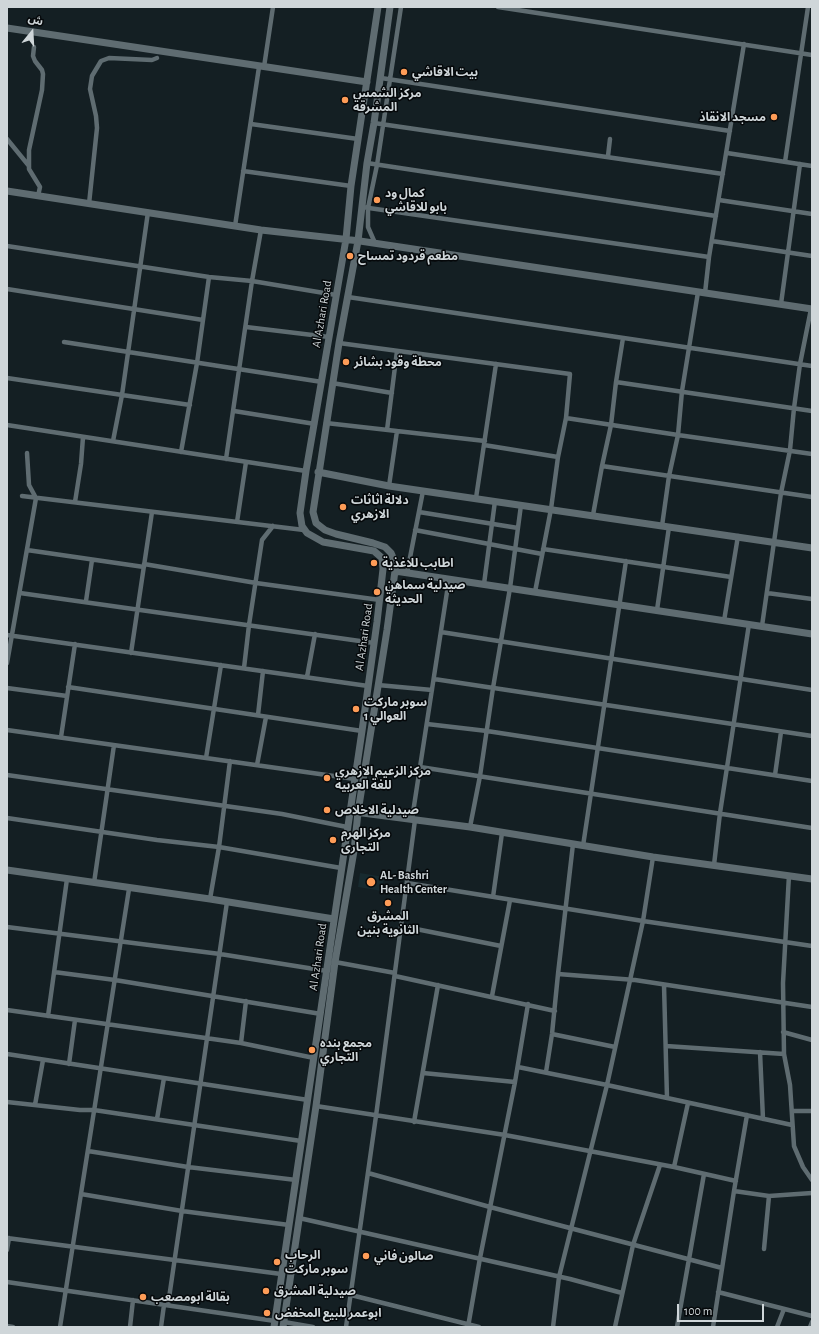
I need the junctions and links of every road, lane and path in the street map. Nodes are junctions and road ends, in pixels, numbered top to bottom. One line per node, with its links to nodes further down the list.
1 (273, 7): 13 (street)
2 (378, 7): 16 (street, Al Azhari Road)
3 (390, 7): 14 (street, Al Azhari Road)
4 (401, 7): 15 (street)
5 (498, 7): 8 (street)
6 (808, 7): 10 (street)
7 (7, 28): 13 (street)
8 (744, 44): 10 (street); 20 (street)
9 (34, 47): 30 (street)
10 (801, 54): 11 (street); 26 (street)
11 (812, 55)
12 (157, 58): 38 (street)
13 (261, 67): 16 (street); 19 (street)
14 (381, 78): 15 (street); 17 (street, Al Azhari Road)
15 (390, 79): 18 (street); 20 (street)
16 (367, 82): 22 (street, Al Azhari Road)
17 (374, 123): 18 (street); 27 (street, Al Azhari Road)
18 (383, 123): 25 (street); 29 (street)
19 (251, 124): 22 (street); 32 (street)
20 (730, 131): 24 (street)
21 (7, 139): 30 (street)
22 (358, 139): 34 (street, Al Azhari Road)
23 (610, 139): 25 (street)
24 (727, 153): 26 (street); 33 (street)
25 (608, 156): 33 (street)
26 (785, 162): 28 (street)
27 (367, 163): 29 (street); 39 (street, Al Azhari Road)
28 (800, 164): 31 (street); 40 (street)
29 (377, 165): 39 (street); 43 (street)
30 (29, 166): 36 (street)
31 (812, 166)
32 (243, 171): 34 (street); 44 (street)
33 (723, 174): 37 (street)
34 (351, 186): 46 (street, Al Azhari Road)
35 (7, 191): 36 (street)
36 (38, 196): 38 (street)
37 (719, 200): 40 (street); 43 (street)
38 (89, 204): 41 (street)
39 (365, 208): 47 (street, Al Azhari Road); 49 (street); 53 (street)
40 (793, 211): 42 (street); 51 (street)
41 (148, 212): 44 (street); 54 (street)
42 (812, 214)
43 (716, 216): 48 (street)
44 (235, 226): 45 (street)
45 (261, 230): 46 (street); 56 (street)
46 (346, 240): 47 (street); 59 (street, Al Azhari Road)
47 (358, 241): 49 (street); 60 (street, Al Azhari Road)
48 (712, 241): 51 (street); 53 (street)
49 (375, 244): 58 (street)
50 (7, 246): 54 (street)
51 (787, 252): 52 (street); 61 (street)
52 (812, 256)
53 (709, 258): 58 (street)
54 (140, 266): 55 (street); 62 (street)
55 (209, 277): 56 (street); 64 (street)
56 (252, 281): 59 (street); 65 (street)
57 (7, 289): 62 (street)
58 (702, 293): 61 (street); 70 (street)
59 (336, 295): 66 (street, Al Azhari Road)
60 (348, 297): 67 (street); 69 (street, Al Azhari Road)
61 (781, 304): 63 (street)
62 (134, 308): 64 (street); 72 (street)
63 (811, 309): 75 (street)
64 (203, 320): 73 (street)
65 (246, 327): 66 (street); 77 (street)
66 (329, 337): 79 (street, Al Azhari Road)
67 (623, 338): 70 (street); 80 (street)
68 (64, 342): 72 (street)
69 (338, 343): 71 (street); 81 (street, Al Azhari Road)
70 (688, 348): 75 (street); 82 (street)
71 (397, 351): 74 (street); 83 (street)
72 (128, 352): 73 (street); 84 (street)
73 (197, 363): 77 (street); 85 (street)
74 (496, 364): 89 (street); 99 (street)
75 (800, 364): 76 (street); 86 (street)
76 (812, 366)
77 (239, 369): 79 (street); 87 (street)
78 (7, 378): 84 (street)
79 (322, 382): 91 (street, Al Azhari Road)
80 (616, 382): 82 (street); 93 (street)
81 (332, 383): 83 (street); 90 (street, Al Azhari Road)
82 (682, 392): 86 (street); 96 (street)
83 (392, 393): 94 (street)
84 (122, 395): 85 (street); 98 (street)
85 (190, 405): 101 (street)
86 (794, 408): 88 (street); 100 (street)
87 (234, 411): 91 (street); 105 (street)
88 (812, 411)
89 (566, 418): 93 (street); 104 (street)
90 (326, 423): 94 (street); 109 (street, Al Azhari Road)
91 (315, 424): 108 (street, Al Azhari Road)
92 (7, 425): 97 (street)
93 (611, 425): 96 (street); 107 (street)
94 (387, 430): 95 (street)
95 (397, 431): 99 (street); 111 (street)
96 (678, 435): 100 (street); 110 (street)
97 (83, 437): 98 (street); 119 (street)
98 (113, 441): 101 (street)
99 (484, 443): 104 (street); 117 (street)
100 (790, 450): 103 (street); 113 (street)
101 (181, 452): 105 (street)
102 (27, 453): 116 (street)
103 (812, 454)
104 (558, 457): 121 (street)
105 (226, 459): 106 (street)
106 (246, 462): 108 (street); 125 (street)
107 (602, 466): 110 (street); 124 (street)
108 (306, 471): 130 (street, Al Azhari Road)
109 (318, 472): 111 (street); 143 (street, Al Azhari Road)
110 (669, 476): 113 (street); 128 (street)
111 (389, 486): 112 (street)
112 (423, 491): 117 (street); 123 (street)
113 (781, 493): 115 (street); 133 (street)
114 (22, 496): 116 (street)
115 (812, 497)
116 (36, 498): 119 (street); 137 (street)
117 (476, 498): 118 (street)
118 (495, 501): 120 (street); 126 (street)
119 (75, 502): 122 (street)
120 (521, 505): 121 (street); 129 (street)
121 (550, 509): 124 (street); 138 (street)
122 (152, 512): 125 (street); 141 (street)
123 (419, 512): 126 (street); 131 (street)
124 (593, 515): 128 (street)
125 (237, 522): 127 (street)
126 (492, 524): 129 (street); 134 (street)
127 (273, 526): 130 (street); 147 (street)
128 (666, 526): 132 (street); 142 (street)
129 (518, 528): 135 (street)
130 (304, 530): 154 (street, Al Azhari Road)
131 (415, 530): 134 (street); 144 (street)
132 (738, 536): 133 (street); 145 (street)
133 (774, 542): 136 (street); 152 (street)
134 (489, 544): 135 (street); 148 (street)
135 (516, 548): 138 (street); 149 (street)
136 (812, 548)
137 (27, 550): 139 (street); 151 (street)
138 (543, 551): 140 (street); 150 (street)
139 (92, 560): 141 (street); 155 (street)
140 (626, 561): 142 (street); 156 (street)
141 (144, 566): 147 (street); 157 (street)
142 (663, 567): 145 (street); 158 (street)
143 (395, 571): 144 (street); 179 (street, Al Azhari Road)
144 (407, 573): 146 (street)
145 (731, 577): 159 (street)
146 (449, 579): 148 (street); 163 (street)
147 (256, 583): 154 (street); 161 (street)
148 (484, 584): 149 (street)
149 (510, 588): 150 (street); 167 (street)
150 (535, 592): 156 (street)
151 (20, 593): 155 (street); 166 (street)
152 (767, 593): 153 (street); 162 (street)
153 (812, 599)
154 (380, 600): 168 (street, Al Azhari Road)
155 (86, 602): 157 (street)
156 (620, 605): 158 (street); 171 (street)
157 (137, 609): 161 (street); 170 (street)
158 (657, 610): 159 (street)
159 (724, 621): 160 (street)
160 (749, 624): 162 (street); 178 (street)
161 (249, 625): 164 (street); 174 (street)
162 (762, 626): 165 (street)
163 (441, 632): 167 (street); 177 (street)
164 (315, 634): 168 (street); 176 (street)
165 (812, 634)
166 (10, 635): 169 (street); 172 (street)
167 (501, 642): 171 (street); 183 (street)
168 (374, 643): 180 (street, Al Azhari Road)
169 (75, 644): 170 (street); 181 (street)
170 (131, 653): 173 (street)
171 (611, 659): 178 (street); 187 (street)
172 (7, 663)
173 (221, 665): 174 (street); 188 (street)
174 (244, 668): 175 (street)
175 (263, 670): 176 (street); 189 (street)
176 (307, 677): 180 (street)
177 (434, 679): 183 (street); 184 (street)
178 (741, 679): 185 (street); 192 (street)
179 (378, 685): 184 (street); 215 (street, Al Azhari Road)
180 (368, 686): 195 (street, Al Azhari Road)
181 (68, 687): 186 (street); 188 (street)
182 (7, 688): 186 (street)
183 (493, 688): 187 (street); 194 (street)
184 (432, 690): 191 (street)
185 (812, 690)
186 (67, 696): 198 (street)
187 (604, 705): 192 (street); 200 (street)
188 (214, 709): 189 (street); 201 (street)
189 (258, 715): 190 (street)
190 (266, 717): 195 (street); 203 (street)
191 (427, 724): 194 (street); 204 (street)
192 (734, 724): 196 (street); 205 (street)
193 (7, 730): 198 (street)
194 (487, 731): 200 (street); 208 (street)
195 (362, 732): 209 (street, Al Azhari Road)
196 (781, 732): 197 (street); 207 (street)
197 (812, 736)
198 (61, 737): 199 (street)
199 (114, 745): 201 (street); 211 (street)
200 (598, 748): 205 (street); 212 (street)
201 (206, 758): 202 (street)
202 (230, 761): 203 (street); 213 (street)
203 (257, 765): 209 (street)
204 (420, 768): 208 (street); 218 (street)
205 (727, 768): 207 (street); 216 (street)
206 (7, 775): 211 (street)
207 (775, 775): 210 (street)
208 (480, 776): 212 (street); 220 (street)
209 (354, 779): 214 (street, Al Azhari Road)
210 (812, 782)
211 (108, 790): 213 (street); 222 (street)
212 (591, 793): 216 (street); 225 (street)
213 (224, 806): 219 (street); 226 (street)
214 (350, 811): 215 (street); 219 (street, Al Azhari Road)
215 (358, 812): 218 (street); 252 (street, Al Azhari Road)
216 (720, 813): 221 (street); 228 (street)
217 (7, 818): 222 (street)
218 (414, 819): 220 (street); 235 (street)
219 (347, 827): 229 (street, Al Azhari Road)
220 (470, 827): 223 (street)
221 (812, 828)
222 (102, 832): 226 (street); 234 (street)
223 (502, 833): 224 (street); 237 (street)
224 (573, 844): 225 (street); 241 (street)
225 (583, 846): 227 (street)
226 (219, 847): 229 (street); 238 (street)
227 (653, 857): 228 (street); 243 (street)
228 (714, 864): 231 (street)
229 (341, 868): 242 (street, Al Azhari Road)
230 (7, 870): 232 (street)
231 (789, 875): 233 (street); 248 (street)
232 (67, 879): 234 (street); 246 (street)
233 (812, 879)
234 (94, 883): 236 (street)
235 (407, 883): 237 (street); 244 (street)
236 (129, 889): 238 (street); 247 (street)
237 (493, 897): 239 (street)
238 (210, 899): 240 (street)
239 (510, 900): 241 (street); 249 (street)
240 (227, 902): 242 (street); 251 (street)
241 (565, 908): 243 (street); 256 (street)
242 (334, 919): 253 (street, Al Azhari Road)
243 (643, 921): 248 (street); 258 (street)
244 (401, 926): 249 (street); 255 (street)
245 (7, 927): 246 (street)
246 (60, 933): 247 (street); 254 (street)
247 (121, 941): 251 (street); 257 (street)
248 (784, 942): 250 (street); 264 (street)
249 (502, 946): 261 (street)
250 (812, 946)
251 (220, 954): 253 (street); 262 (street)
252 (335, 962): 255 (street); 299 (street, Al Azhari Road)
253 (327, 970): 269 (street, Al Azhari Road)
254 (54, 972): 257 (street); 270 (street)
255 (395, 974): 259 (street); 304 (street)
256 (558, 974): 258 (street); 268 (street)
257 (115, 980): 262 (street); 272 (street)
258 (631, 980): 260 (street); 279 (street)
259 (438, 985): 261 (street); 289 (street)
260 (664, 985): 264 (street); 278 (street)
261 (492, 996): 265 (street)
262 (213, 997): 263 (street); 275 (street)
263 (246, 1001): 269 (street); 277 (street)
264 (783, 1002): 266 (street); 273 (street)
265 (528, 1004): 268 (street); 286 (street)
266 (812, 1007)
267 (7, 1010): 270 (street)
268 (555, 1011): 274 (street)
269 (321, 1014): 283 (street, Al Azhari Road)
270 (48, 1016): 271 (street)
271 (75, 1020): 272 (street); 285 (street)
272 (108, 1024): 275 (street); 287 (street)
273 (783, 1032): 276 (street); 282 (street)
274 (552, 1034): 279 (street); 288 (street)
275 (207, 1039): 277 (street); 292 (street)
276 (812, 1040)
277 (241, 1043): 283 (street)
278 (666, 1046): 280 (street); 294 (street)
279 (615, 1047): 293 (street)
280 (760, 1052): 282 (street); 306 (street)
281 (7, 1054): 284 (street)
282 (784, 1054): 301 (street)
283 (314, 1058): 295 (street, Al Azhari Road)
284 (42, 1060): 285 (street); 298 (street)
285 (69, 1064): 287 (street)
286 (518, 1067): 288 (street); 291 (street)
287 (101, 1068): 290 (street); 300 (street)
288 (546, 1072): 293 (street)
289 (423, 1073): 291 (street); 307 (street)
290 (164, 1078): 292 (street); 305 (street)
291 (515, 1082): 310 (street)
292 (201, 1084): 295 (street); 308 (street)
293 (607, 1085): 294 (street); 313 (street)
294 (667, 1098): 297 (street)
295 (308, 1100): 311 (street, Al Azhari Road)
296 (7, 1102): 298 (street)
297 (688, 1103): 303 (street); 316 (street)
298 (35, 1105): 300 (street)
299 (316, 1106): 304 (street); 328 (street, Al Azhari Road)
300 (94, 1110): 305 (street); 312 (street)
301 (792, 1111): 302 (street); 309 (street)
302 (812, 1111)
303 (747, 1115): 306 (street); 321 (street)
304 (376, 1116): 307 (street); 317 (street)
305 (157, 1119): 308 (street)
306 (763, 1119): 309 (street)
307 (414, 1122): 310 (street)
308 (195, 1124): 311 (street); 315 (street)
309 (792, 1125): 319 (street)
310 (505, 1135): 313 (street); 326 (street)
311 (301, 1141): 320 (street, Al Azhari Road)
312 (88, 1151): 315 (street); 324 (street)
313 (591, 1152): 314 (street); 330 (street)
314 (660, 1165): 316 (street); 333 (street)
315 (188, 1167): 320 (street); 327 (street)
316 (674, 1168): 318 (street)
317 (368, 1173): 326 (street); 331 (street)
318 (704, 1174): 321 (street); 339 (street)
319 (812, 1178)
320 (296, 1180): 329 (street, Al Azhari Road)
321 (736, 1181): 322 (street)
322 (734, 1191): 325 (street); 340 (street)
323 (812, 1193): 325 (street)
324 (81, 1194): 327 (street); 334 (street)
325 (769, 1196): 335 (street)
326 (490, 1208): 330 (street); 337 (street)
327 (182, 1211): 329 (street); 338 (street)
328 (299, 1218): 331 (street); 354 (street, Al Azhari Road)
329 (289, 1225): 341 (street, Al Azhari Road)
330 (572, 1228): 333 (street); 342 (street)
331 (360, 1231): 337 (street); 347 (street)
332 (8, 1238): 334 (street); 336 (street)
333 (633, 1245): 339 (street); 346 (street)
334 (73, 1247): 338 (street); 344 (street)
335 (764, 1249)
336 (7, 1250)
337 (480, 1258): 342 (street); 356 (street)
338 (175, 1260): 341 (street); 349 (street)
339 (688, 1260): 340 (street); 366 (street)
340 (722, 1268): 345 (street)
341 (281, 1274): 353 (street, Al Azhari Road)
342 (559, 1277): 346 (street); 364 (street)
343 (7, 1282): 344 (street)
344 (66, 1290): 348 (street); 358 (street)
345 (718, 1292): 350 (street); 367 (street)
346 (622, 1293): 365 (street)
347 (351, 1295): 356 (street); 362 (street)
348 (134, 1300): 349 (street); 359 (street)
349 (166, 1305): 353 (street); 360 (street)
350 (784, 1309): 351 (street); 368 (street)
351 (812, 1316)
352 (812, 1322): 369 (street)
353 (274, 1324)
354 (284, 1324): 361 (street)
355 (7, 1326): 357 (street)
356 (468, 1326): 363 (street)
357 (12, 1327)
358 (60, 1327)
359 (130, 1327)
360 (161, 1327)
361 (313, 1327)
362 (346, 1327)
363 (479, 1327)
364 (553, 1327)
365 (615, 1327)
366 (677, 1327)
367 (713, 1327)
368 (777, 1327)
369 (810, 1327)

